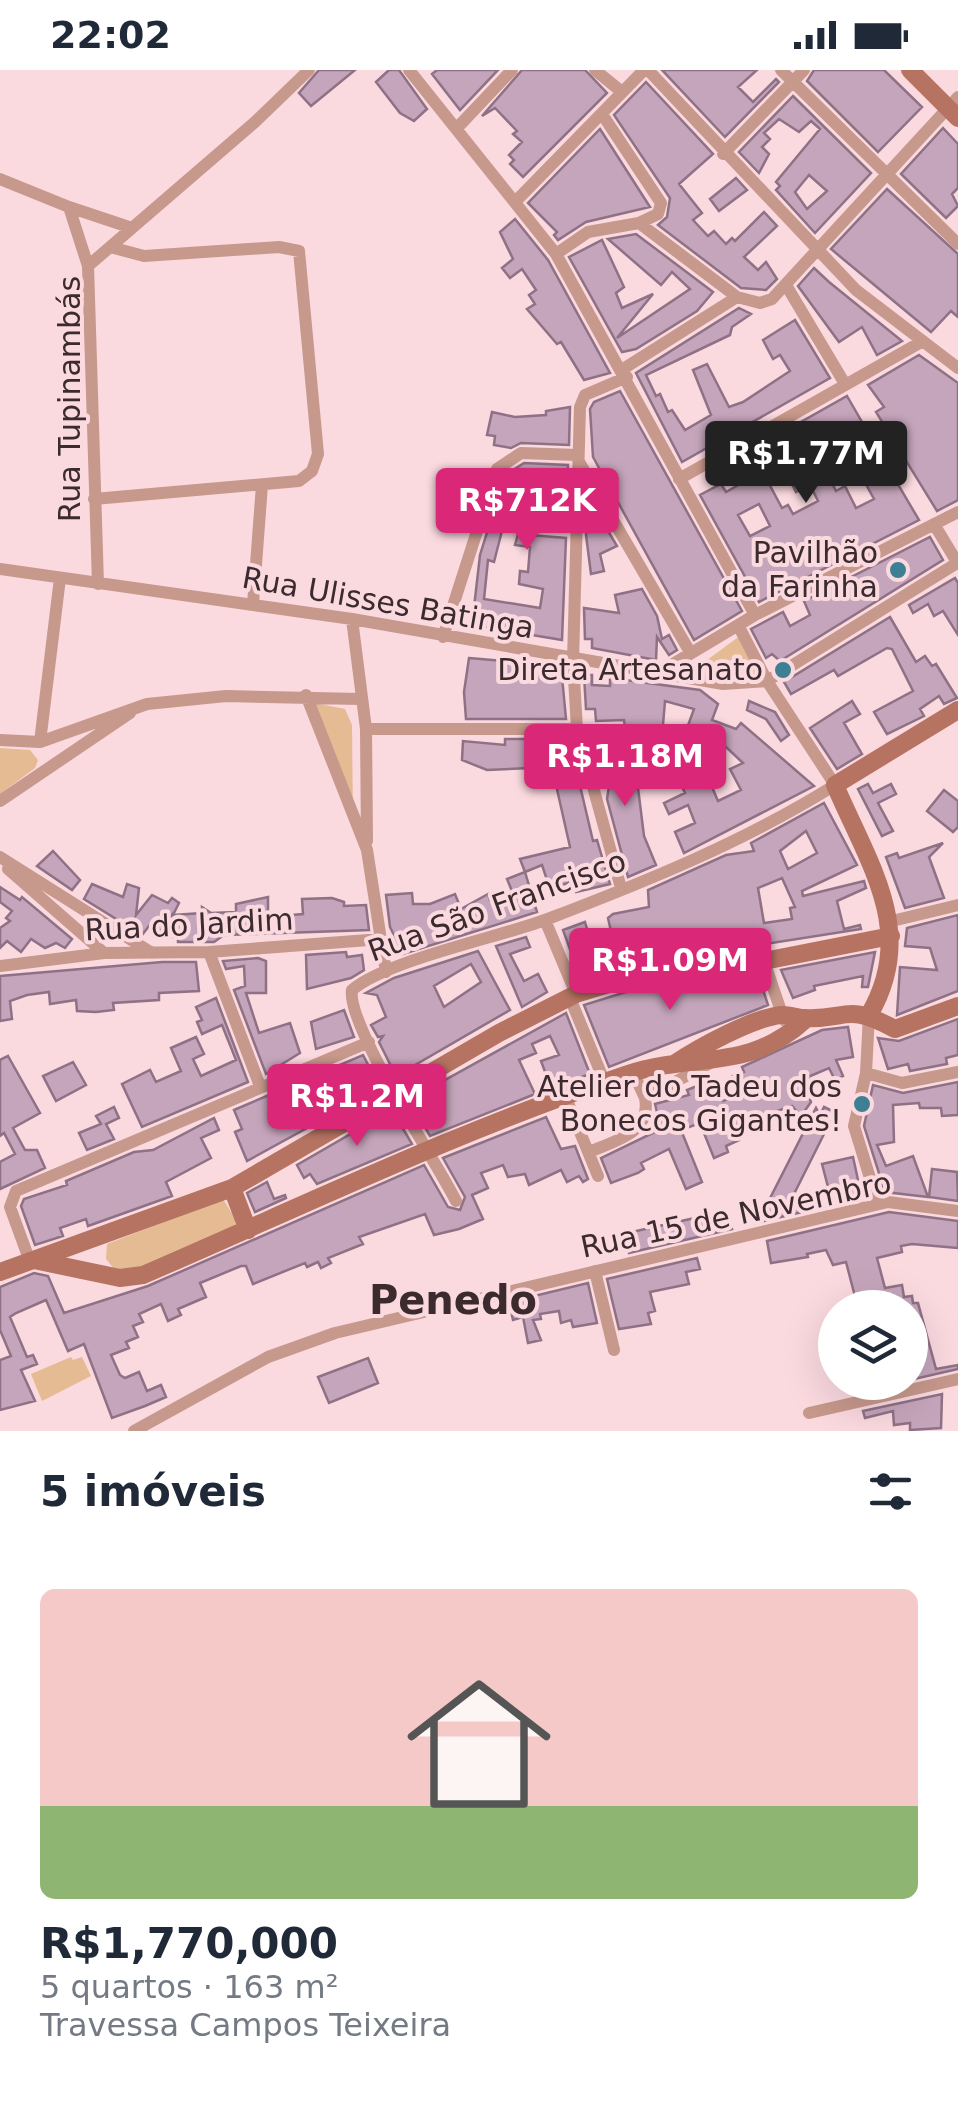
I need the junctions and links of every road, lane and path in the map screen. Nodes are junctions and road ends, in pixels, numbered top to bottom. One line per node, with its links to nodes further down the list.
1 (309, 70): 20 (street, Rua Tupinambás)
2 (409, 70): 13 (street)
3 (512, 70): 13 (street)
4 (596, 70): 10 (street)
5 (646, 70): 10 (street); 14 (street)
6 (781, 70): 9 (street)
7 (804, 70): 9 (street)
8 (910, 70): 11 (main road)
9 (792, 84): 14 (street); 15 (street)
10 (622, 92): 12 (street)
11 (954, 108): 15 (street)
12 (602, 114): 17 (street); 19 (street)
13 (457, 128): 17 (street)
14 (724, 154): 23 (street)
15 (887, 175): 21 (street); 23 (street)
16 (0, 179): 18 (street)
17 (516, 200): 24 (street)
18 (70, 206): 20 (street); 25 (street)
19 (638, 224): 24 (street); 27 (street)
20 (132, 228): 22 (street, Rua Tupinambás)
21 (958, 244)
22 (114, 248): 25 (street, Rua Tupinambás); 34 (street)
23 (817, 252): 26 (street); 28 (street)
24 (556, 254): 30 (street)
25 (88, 266): 35 (street, Rua Tupinambás)
26 (786, 285): 27 (street); 31 (street)
27 (737, 297): 30 (street)
28 (923, 341): 29 (street); 31 (street)
29 (958, 368)
30 (625, 373): 32 (street); 33 (street)
31 (845, 384): 33 (street)
32 (577, 457): 46 (street); 47 (street); 48 (street)
33 (678, 479): 43 (street)
34 (262, 485): 35 (street); 42 (street)
35 (94, 499): 41 (street, Rua Tupinambás)
36 (958, 512): 37 (street)
37 (934, 524): 38 (street); 43 (street)
38 (958, 563): 50 (street)
39 (0, 570): 40 (street, Rua Ulisses Batinga)
40 (60, 578): 41 (street, Rua Ulisses Batinga); 58 (street)
41 (98, 584): 42 (street, Rua Ulisses Batinga)
42 (254, 604): 44 (street, Rua Ulisses Batinga)
43 (755, 614): 45 (street)
44 (352, 619): 46 (street, Rua Ulisses Batinga); 52 (street)
45 (738, 625): 47 (street); 50 (street)
46 (443, 637): 48 (street, Rua Ulisses Batinga)
47 (690, 652): 49 (street)
48 (573, 661): 49 (street, Rua Ulisses Batinga); 56 (street)
49 (658, 673): 50 (street, Rua Ulisses Batinga)
50 (767, 681): 60 (street)
51 (306, 695): 52 (street); 53 (street); 62 (street)
52 (360, 700): 55 (street)
53 (147, 704): 58 (street); 59 (street)
54 (958, 710): 60 (main road)
55 (366, 729): 56 (street); 62 (street)
56 (577, 730): 64 (street)
57 (0, 740): 58 (street)
58 (37, 742): 59 (street)
59 (38, 775): 61 (street)
60 (835, 786): 64 (street, Rua São Francisco); 67 (main road)
61 (0, 801)
62 (367, 850): 68 (street)
63 (0, 859): 70 (street); 71 (street)
64 (620, 888): 66 (street, Rua São Francisco)
65 (958, 905): 67 (street)
66 (545, 920): 74 (street, Rua São Francisco); 75 (street)
67 (892, 929): 72 (main road); 78 (main road)
68 (382, 938): 69 (street, Rua do Jardim); 74 (street)
69 (209, 952): 71 (street, Rua do Jardim); 88 (street)
70 (104, 953): 71 (street, Rua do Jardim); 73 (street, Rua do Jardim)
71 (154, 954)
72 (764, 961): 75 (main road); 77 (street)
73 (0, 966)
74 (386, 972): 81 (street, Rua São Francisco)
75 (573, 996): 87 (street); 89 (main road)
76 (958, 1006): 78 (main road)
77 (782, 1014): 79 (main road); 80 (street); 83 (main road)
78 (869, 1016): 79 (main road); 85 (street)
79 (806, 1019): 80 (main road)
80 (790, 1034): 82 (main road)
81 (369, 1042): 88 (street); 89 (street)
82 (714, 1062): 83 (main road); 91 (street)
83 (668, 1068): 84 (main road)
84 (633, 1072): 87 (main road); 91 (street)
85 (866, 1072): 86 (street); 97 (street)
86 (958, 1072)
87 (606, 1083): 90 (main road)
88 (260, 1086): 101 (street)
89 (396, 1094): 92 (street); 95 (main road)
90 (566, 1098): 92 (main road); 93 (street)
91 (645, 1098): 93 (street)
92 (430, 1149): 96 (street); 99 (main road)
93 (589, 1152): 94 (street)
94 (598, 1176)
95 (232, 1188): 99 (main road); 100 (main road)
96 (456, 1201)
97 (878, 1204): 98 (street, Rua 15 de Novembro); 102 (street, Rua 15 de Novembro)
98 (958, 1211)
99 (248, 1230): 104 (main road)
100 (100, 1236): 101 (main road); 104 (main road)
101 (28, 1259): 103 (main road); 104 (main road)
102 (595, 1271): 105 (street); 108 (street, Rua 15 de Novembro)
103 (0, 1272)
104 (105, 1275)
105 (614, 1350)
106 (958, 1378): 107 (street)
107 (809, 1413)
108 (134, 1431)

